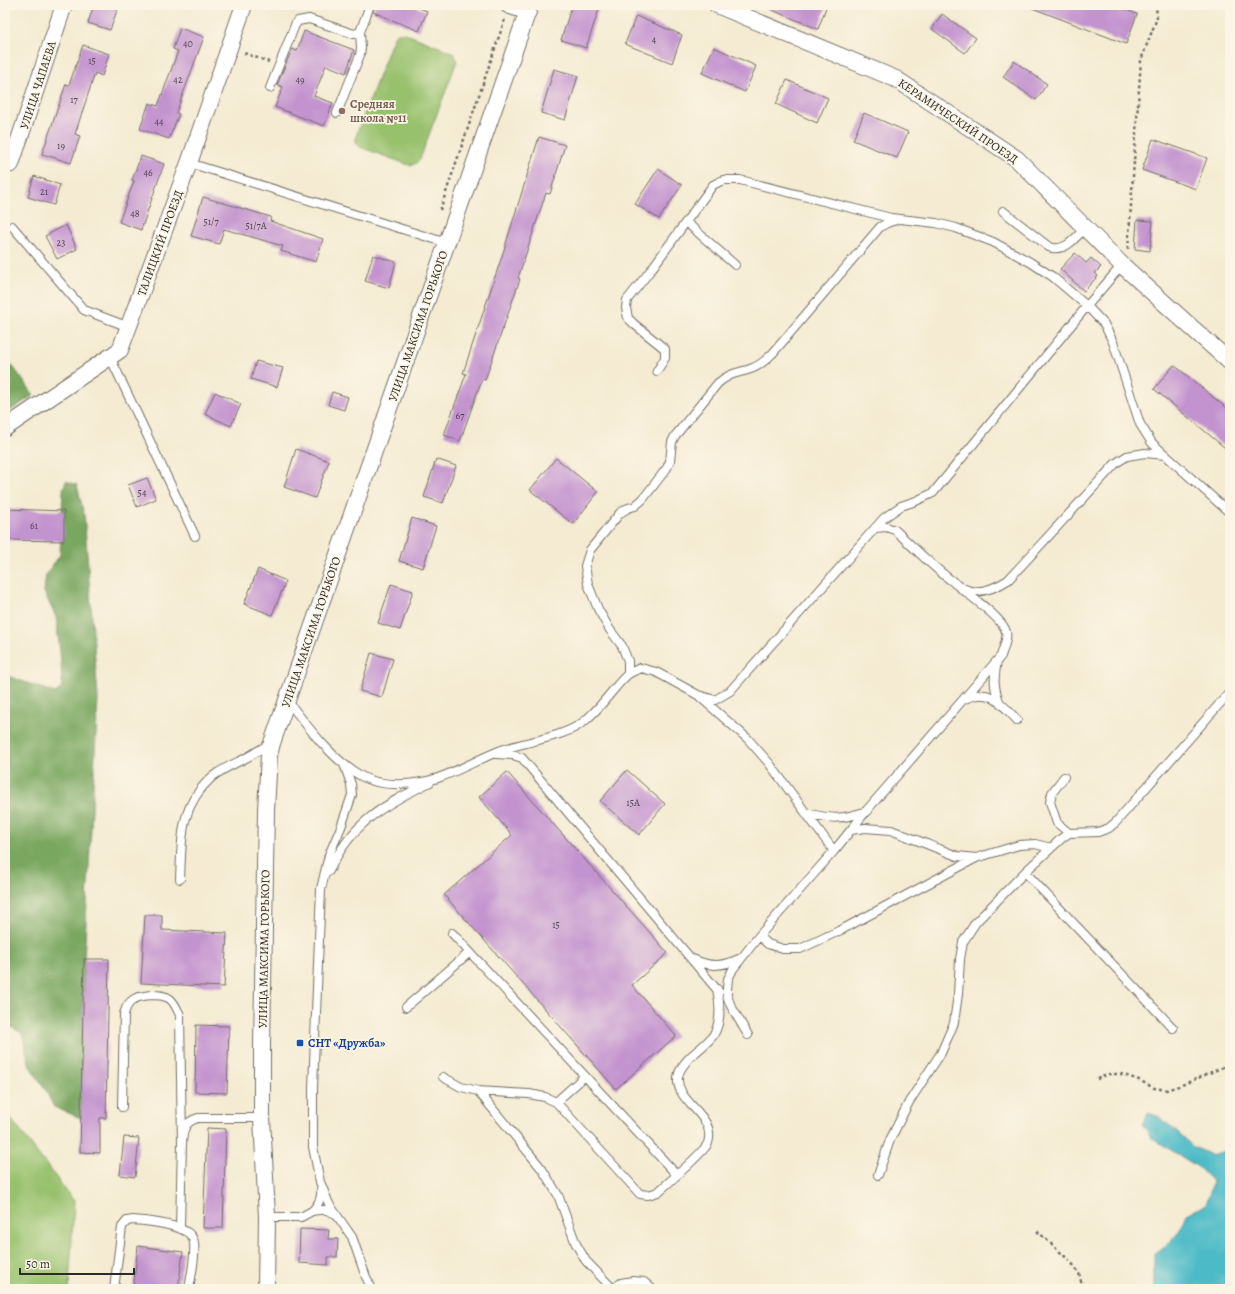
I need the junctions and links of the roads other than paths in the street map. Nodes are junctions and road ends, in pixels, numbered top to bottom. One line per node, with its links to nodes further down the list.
1 (64, 5): 11 (street, УЛИЦА ЧАПАЕВА)
2 (244, 5): 10 (street, ТАЛИЦКИЙ ПРОЕЗД)
3 (370, 5): 7 (lane)
4 (509, 5): 6 (street)
5 (717, 5): 16 (street, КЕРАМИЧЕСКИЙ ПРОЕЗД)
6 (529, 8): 17 (street, УЛИЦА МАКСИМА ГОРЬКОГО)
7 (360, 32): 8 (lane); 9 (lane)
8 (270, 88)
9 (337, 113)
10 (189, 163): 17 (lane); 21 (street, ТАЛИЦКИЙ ПРОЕЗД)
11 (8, 165)
12 (1003, 210): 16 (lane)
13 (903, 219): 14 (lane); 20 (lane); 32 (lane)
14 (686, 222): 19 (lane); 24 (lane)
15 (12, 226): 21 (lane)
16 (1085, 228): 18 (street, КЕРАМИЧЕСКИЙ ПРОЕЗД)
17 (447, 243): 35 (street, УЛИЦА МАКСИМА ГОРЬКОГО)
18 (1121, 264): 20 (lane); 23 (street, КЕРАМИЧЕСКИЙ ПРОЕЗД)
19 (736, 265)
20 (1087, 306): 26 (lane); 28 (lane)
21 (129, 327): 22 (street, ТАЛИЦКИЙ ПРОЕЗД)
22 (110, 357): 25 (street, ТАЛИЦКИЙ ПРОЕЗД); 29 (lane)
23 (1230, 362)
24 (657, 371)
25 (6, 426)
26 (1165, 455): 27 (lane); 30 (lane)
27 (1230, 514)
28 (875, 528): 30 (lane); 34 (lane)
29 (195, 536)
30 (954, 583): 31 (lane)
31 (997, 661): 36 (lane); 37 (lane)
32 (628, 674): 34 (lane); 40 (lane)
33 (1230, 692): 47 (lane)
34 (698, 695): 45 (lane)
35 (287, 700): 39 (street, УЛИЦА МАКСИМА ГОРЬКОГО); 41 (lane)
36 (961, 701): 37 (lane); 44 (lane)
37 (999, 701): 38 (lane)
38 (1017, 720)
39 (272, 743): 52 (lane); 69 (street, УЛИЦА МАКСИМА ГОРЬКОГО)
40 (492, 754): 43 (lane); 57 (lane)
41 (344, 764): 43 (lane); 53 (lane)
42 (1064, 777): 47 (lane)
43 (438, 778): 53 (lane)
44 (867, 810): 45 (lane); 46 (lane)
45 (806, 813): 49 (lane)
46 (851, 830): 49 (lane); 50 (lane)
47 (1069, 833): 48 (lane)
48 (1051, 848): 50 (lane); 51 (lane)
49 (834, 851): 55 (lane)
50 (976, 858): 55 (lane)
51 (1025, 872): 62 (lane); 72 (lane)
52 (180, 879)
53 (321, 889): 73 (lane)
54 (452, 933): 56 (lane)
55 (759, 936): 58 (lane)
56 (470, 952): 61 (lane); 64 (lane)
57 (690, 957): 58 (lane); 59 (lane)
58 (742, 958): 60 (lane)
59 (717, 989): 60 (lane); 71 (lane)
60 (731, 1006): 63 (lane)
61 (406, 1008)
62 (1173, 1028)
63 (748, 1035)
64 (585, 1076): 67 (lane); 71 (lane)
65 (444, 1077): 66 (lane)
66 (478, 1091): 67 (lane); 82 (lane)
67 (556, 1102): 71 (lane)
68 (122, 1107): 70 (lane)
69 (262, 1118): 70 (lane); 75 (street, УЛИЦА МАКСИМА ГОРЬКОГО)
70 (182, 1143): 77 (lane)
71 (677, 1175)
72 (878, 1175)
73 (320, 1182): 74 (lane); 76 (lane)
74 (312, 1211): 75 (lane); 76 (lane)
75 (267, 1217): 80 (street, УЛИЦА МАКСИМА ГОРЬКОГО)
76 (340, 1218): 81 (lane)
77 (180, 1228): 78 (lane); 79 (lane)
78 (114, 1289)
79 (189, 1289)
80 (266, 1289)
81 (372, 1289)
82 (613, 1289): 83 (lane)
83 (652, 1289)

